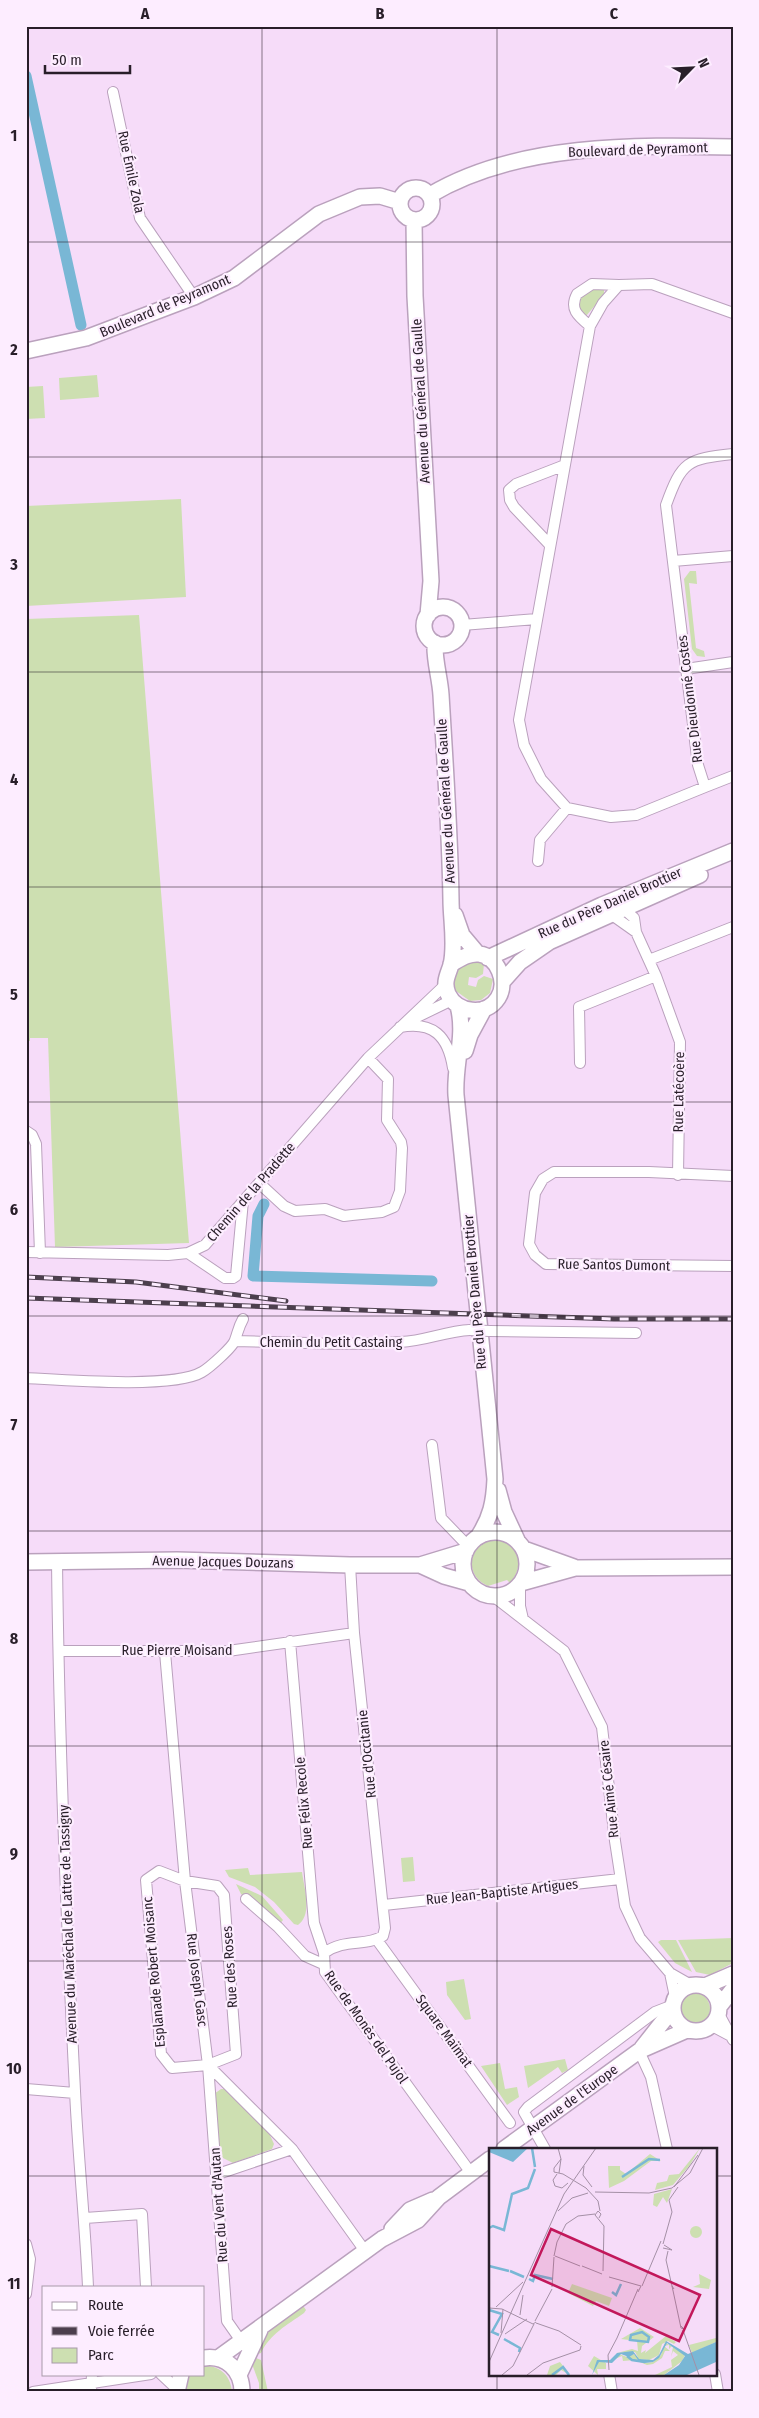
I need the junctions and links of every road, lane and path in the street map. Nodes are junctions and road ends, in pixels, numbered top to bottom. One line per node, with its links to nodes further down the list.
1 (113, 92): 7 (street, Rue Émile Zola)
2 (733, 147): 3 (street, Boulevard de Peyramont)
3 (430, 195): 4 (street); 5 (street)
4 (400, 202): 5 (street); 7 (street, Boulevard de Peyramont)
5 (414, 220): 16 (street, Avenue du Général de Gaulle)
6 (619, 286): 8 (street); 9 (street); 9 (street)
7 (194, 296): 10 (street, Boulevard de Peyramont)
8 (733, 313)
9 (590, 326): 12 (street)
10 (26, 351)
11 (733, 454): 15 (street, Rue Dieudonné Costes)
12 (565, 465): 13 (street); 13 (street)
13 (550, 545): 19 (street)
14 (733, 556): 15 (street)
15 (673, 561): 24 (street, Rue Dieudonné Costes)
16 (431, 581): 17 (street, Avenue du Général de Gaulle); 18 (street, Avenue du Général de Gaulle)
17 (447, 607): 18 (street); 20 (street)
18 (428, 615): 22 (street)
19 (537, 619): 20 (street); 28 (street)
20 (462, 625): 21 (street)
21 (453, 642): 22 (street); 25 (street, Avenue du Général de Gaulle)
22 (435, 643): 25 (street, Avenue du Général de Gaulle)
23 (733, 662): 24 (street)
24 (686, 669): 27 (street, Rue Dieudonné Costes)
25 (440, 680): 32 (street, Avenue du Général de Gaulle)
26 (733, 776): 27 (street)
27 (704, 787): 28 (street)
28 (566, 808): 30 (street)
29 (733, 851): 33 (street, Rue du Père Daniel Brottier)
30 (538, 861)
31 (733, 861): 33 (street, Rue du Père Daniel Brottier)
32 (451, 892): 36 (street); 38 (street)
33 (622, 910): 35 (street, Rue Latécoère); 35 (street, Rue Latécoère); 36 (street, Rue du Père Daniel Brottier); 40 (street, Rue du Père Daniel Brottier)
34 (733, 927): 37 (street)
35 (636, 932): 37 (street, Rue Latécoère)
36 (483, 956): 38 (street); 40 (street)
37 (649, 960): 39 (street, Rue Latécoère)
38 (451, 964): 41 (street)
39 (656, 976): 46 (street); 50 (street, Rue Latécoère)
40 (503, 981): 43 (street)
41 (446, 984): 42 (street); 44 (street, Chemin de la Pradette)
42 (455, 1003): 43 (street); 44 (street, Chemin de la Pradette); 47 (street, Rue du Père Daniel Brottier)
43 (484, 1009): 48 (street, Rue du Père Daniel Brottier)
44 (400, 1027): 45 (street, Chemin de la Pradette); 47 (street)
45 (368, 1058): 52 (street, Chemin de la Pradette); 52 (street)
46 (580, 1063)
47 (455, 1080): 48 (street, Rue du Père Daniel Brottier)
48 (458, 1104): 63 (street, Rue du Père Daniel Brottier)
49 (26, 1131): 55 (street)
50 (678, 1175): 51 (street); 57 (street, Rue Santos Dumont)
51 (733, 1176)
52 (259, 1183): 53 (street, Chemin de la Pradette)
53 (244, 1201): 56 (street, Chemin de la Pradette); 56 (street)
54 (26, 1252): 55 (street, Chemin de la Pradette)
55 (40, 1253): 56 (street, Chemin de la Pradette)
56 (188, 1253)
57 (733, 1266)
58 (243, 1319): 60 (street)
59 (636, 1333): 60 (street, Chemin du Petit Castaing, bridge)
60 (235, 1342): 61 (street)
61 (26, 1378)
62 (432, 1445): 64 (street)
63 (495, 1479): 64 (street, Rue du Père Daniel Brottier); 65 (street, Rue du Père Daniel Brottier)
64 (471, 1544): 65 (street); 69 (street, Avenue Jacques Douzans); 72 (street)
65 (520, 1544): 71 (street); 73 (street)
66 (56, 1561): 67 (street, Avenue Jacques Douzans); 68 (street, Avenue Jacques Douzans); 78 (street, Avenue du Maréchal de Lattre de Tassigny)
67 (26, 1562)
68 (350, 1565): 69 (street, Avenue Jacques Douzans); 76 (street, Rue d'Occitanie)
69 (420, 1565): 72 (street, Avenue Jacques Douzans)
70 (733, 1567): 71 (street)
71 (575, 1568): 73 (street)
72 (469, 1583): 74 (street)
73 (520, 1584): 74 (street); 75 (street)
74 (493, 1596): 75 (street, Rue Aimé Césaire)
75 (523, 1619): 80 (street, Rue Aimé Césaire)
76 (354, 1633): 77 (street, Rue Pierre Moisand); 83 (street, Rue d'Occitanie)
77 (290, 1642): 79 (street, Rue Pierre Moisand); 85 (street, Rue Félix Recole)
78 (59, 1651): 79 (street, Rue Pierre Moisand); 98 (street, Avenue du Maréchal de Lattre de Tassigny)
79 (165, 1652): 81 (street, Rue Joseph Gasc)
80 (620, 1879): 83 (street, Rue Jean-Baptiste Artigues); 87 (street, Rue Aimé Césaire)
81 (185, 1881): 96 (street, Rue Joseph Gasc); 96 (street, Rue des Roses); 96 (street, Esplanade Robert Moisanc)
82 (246, 1899): 86 (street, Rue de Monès del Pujol)
83 (384, 1905): 84 (street, Rue d'Occitanie)
84 (377, 1940): 85 (street); 99 (street, Square Maïmat)
85 (324, 1953): 86 (street, Rue Félix Recole)
86 (323, 1964): 106 (street, Rue de Monès del Pujol)
87 (670, 1973): 89 (street, Rue Aimé Césaire); 91 (street, Rue Aimé Césaire)
88 (733, 1974): 89 (street)
89 (698, 1986): 91 (street); 92 (street)
90 (733, 1989): 92 (street)
91 (674, 2004): 93 (street); 95 (street, Avenue de l'Europe); 100 (street)
92 (717, 2016): 93 (street); 94 (street)
93 (687, 2030): 95 (street, Avenue de l'Europe)
94 (731, 2037)
95 (639, 2051): 100 (street, Avenue de l'Europe); 103 (street)
96 (208, 2065): 104 (street); 107 (street, Rue du Vent d'Autan)
97 (26, 2089): 98 (street)
98 (75, 2093): 108 (street, Avenue du Maréchal de Lattre de Tassigny)
99 (510, 2124)
100 (532, 2129): 101 (street, Avenue de l'Europe); 102 (street)
101 (505, 2148)
102 (543, 2148)
103 (667, 2148)
104 (292, 2149): 107 (street); 110 (street)
105 (489, 2160): 106 (street)
106 (471, 2173): 110 (street)
107 (218, 2174): 115 (street, Rue du Vent d'Autan)
108 (85, 2218): 111 (street, Avenue du Maréchal de Lattre de Tassigny); 112 (street)
109 (26, 2244): 113 (street)
110 (365, 2251): 114 (street)
111 (88, 2286)
112 (146, 2286)
113 (26, 2294)
114 (262, 2327): 115 (street); 117 (street)
115 (241, 2341): 116 (street)
116 (211, 2358): 117 (street)
117 (239, 2375): 125 (street)
118 (139, 2376): 122 (street)
119 (163, 2376): 123 (street)
120 (608, 2376): 126 (street)
121 (715, 2376): 127 (street)
122 (92, 2383): 124 (street)
123 (178, 2385)
124 (33, 2392)
125 (242, 2392)
126 (612, 2392)
127 (718, 2392)

